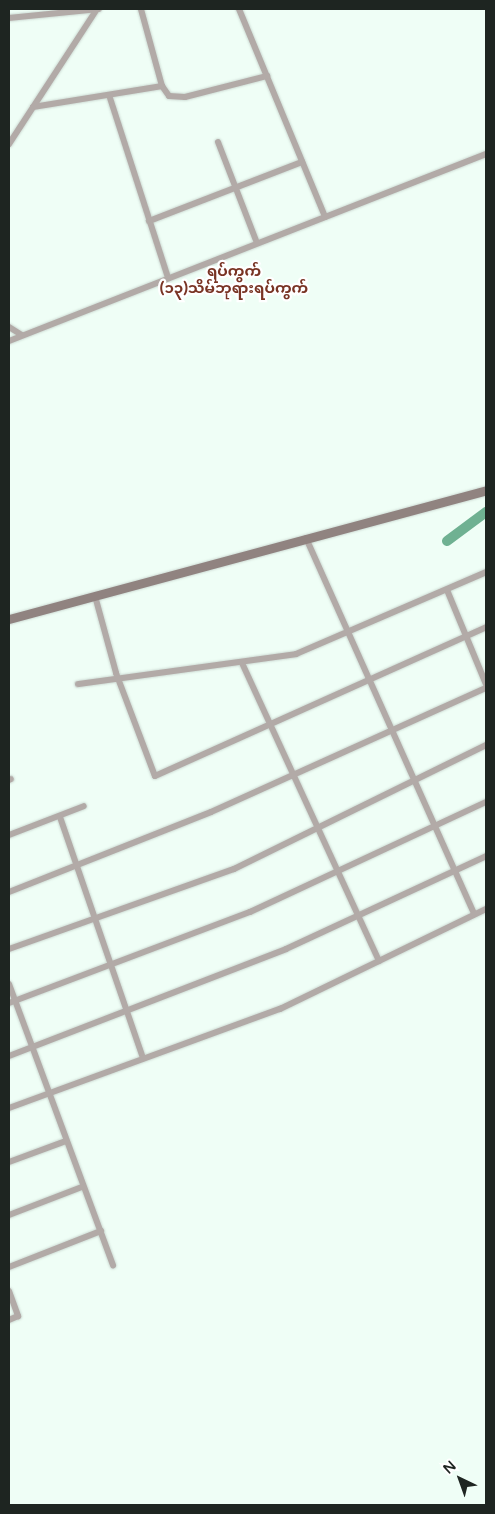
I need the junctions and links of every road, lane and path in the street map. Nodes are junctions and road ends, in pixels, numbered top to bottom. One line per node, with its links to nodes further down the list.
1 (98, 9): 4 (street); 8 (street)
2 (141, 9): 6 (street)
3 (239, 9): 5 (street)
4 (9, 18)
5 (267, 76): 6 (street); 12 (street)
6 (162, 86): 7 (street)
7 (110, 98): 8 (street); 15 (street)
8 (33, 107): 10 (street)
9 (218, 142): 13 (street)
10 (9, 144)
11 (486, 154): 14 (street)
12 (302, 162): 13 (street); 14 (street)
13 (236, 188): 15 (street); 16 (street)
14 (325, 217): 16 (street)
15 (149, 221): 17 (street)
16 (257, 243): 17 (street)
17 (168, 278): 19 (street)
18 (9, 327): 19 (street)
19 (22, 335): 20 (street)
20 (9, 341)
21 (486, 490): 22 (main road)
22 (306, 538): 25 (main road); 28 (street)
23 (486, 572): 24 (street)
24 (447, 590): 28 (street); 29 (street)
25 (95, 596): 26 (main road); 31 (street)
26 (9, 619)
27 (486, 627): 29 (street)
28 (349, 634): 30 (street); 32 (street)
29 (466, 636): 32 (street); 34 (street)
30 (242, 663): 31 (street); 35 (street)
31 (119, 678): 33 (street); 35 (street)
32 (369, 680): 35 (street); 36 (street)
33 (78, 684)
34 (486, 686): 36 (street)
35 (271, 725): 38 (street)
36 (391, 730): 38 (street); 39 (street)
37 (486, 745): 39 (street)
38 (294, 775): 43 (street); 47 (street)
39 (414, 779): 43 (street); 44 (street)
40 (486, 802): 44 (street)
41 (84, 806): 42 (street)
42 (60, 817): 45 (street); 47 (street)
43 (318, 825): 48 (street); 54 (street)
44 (434, 825): 48 (street); 49 (street)
45 (9, 835)
46 (486, 856): 49 (street)
47 (75, 866): 50 (street); 54 (street)
48 (337, 871): 53 (street); 57 (street)
49 (455, 871): 52 (street); 53 (street)
50 (9, 892)
51 (486, 909): 52 (street)
52 (474, 914): 56 (street)
53 (357, 916): 56 (street); 60 (street)
54 (94, 917): 55 (street); 57 (street)
55 (9, 949)
56 (379, 961): 63 (street)
57 (112, 964): 59 (street); 60 (street)
58 (9, 984): 59 (street)
59 (12, 1002): 61 (street)
60 (129, 1010): 61 (street); 63 (street)
61 (30, 1048): 62 (street); 64 (street)
62 (9, 1056)
63 (144, 1058): 64 (street)
64 (47, 1094): 65 (street); 66 (street)
65 (9, 1108)
66 (66, 1141): 67 (street); 68 (street)
67 (9, 1162)
68 (82, 1187): 69 (street); 70 (street)
69 (9, 1214)
70 (101, 1231): 71 (street); 72 (street)
71 (113, 1265)
72 (9, 1267)
73 (9, 1291): 74 (street)
74 (9, 1320)

